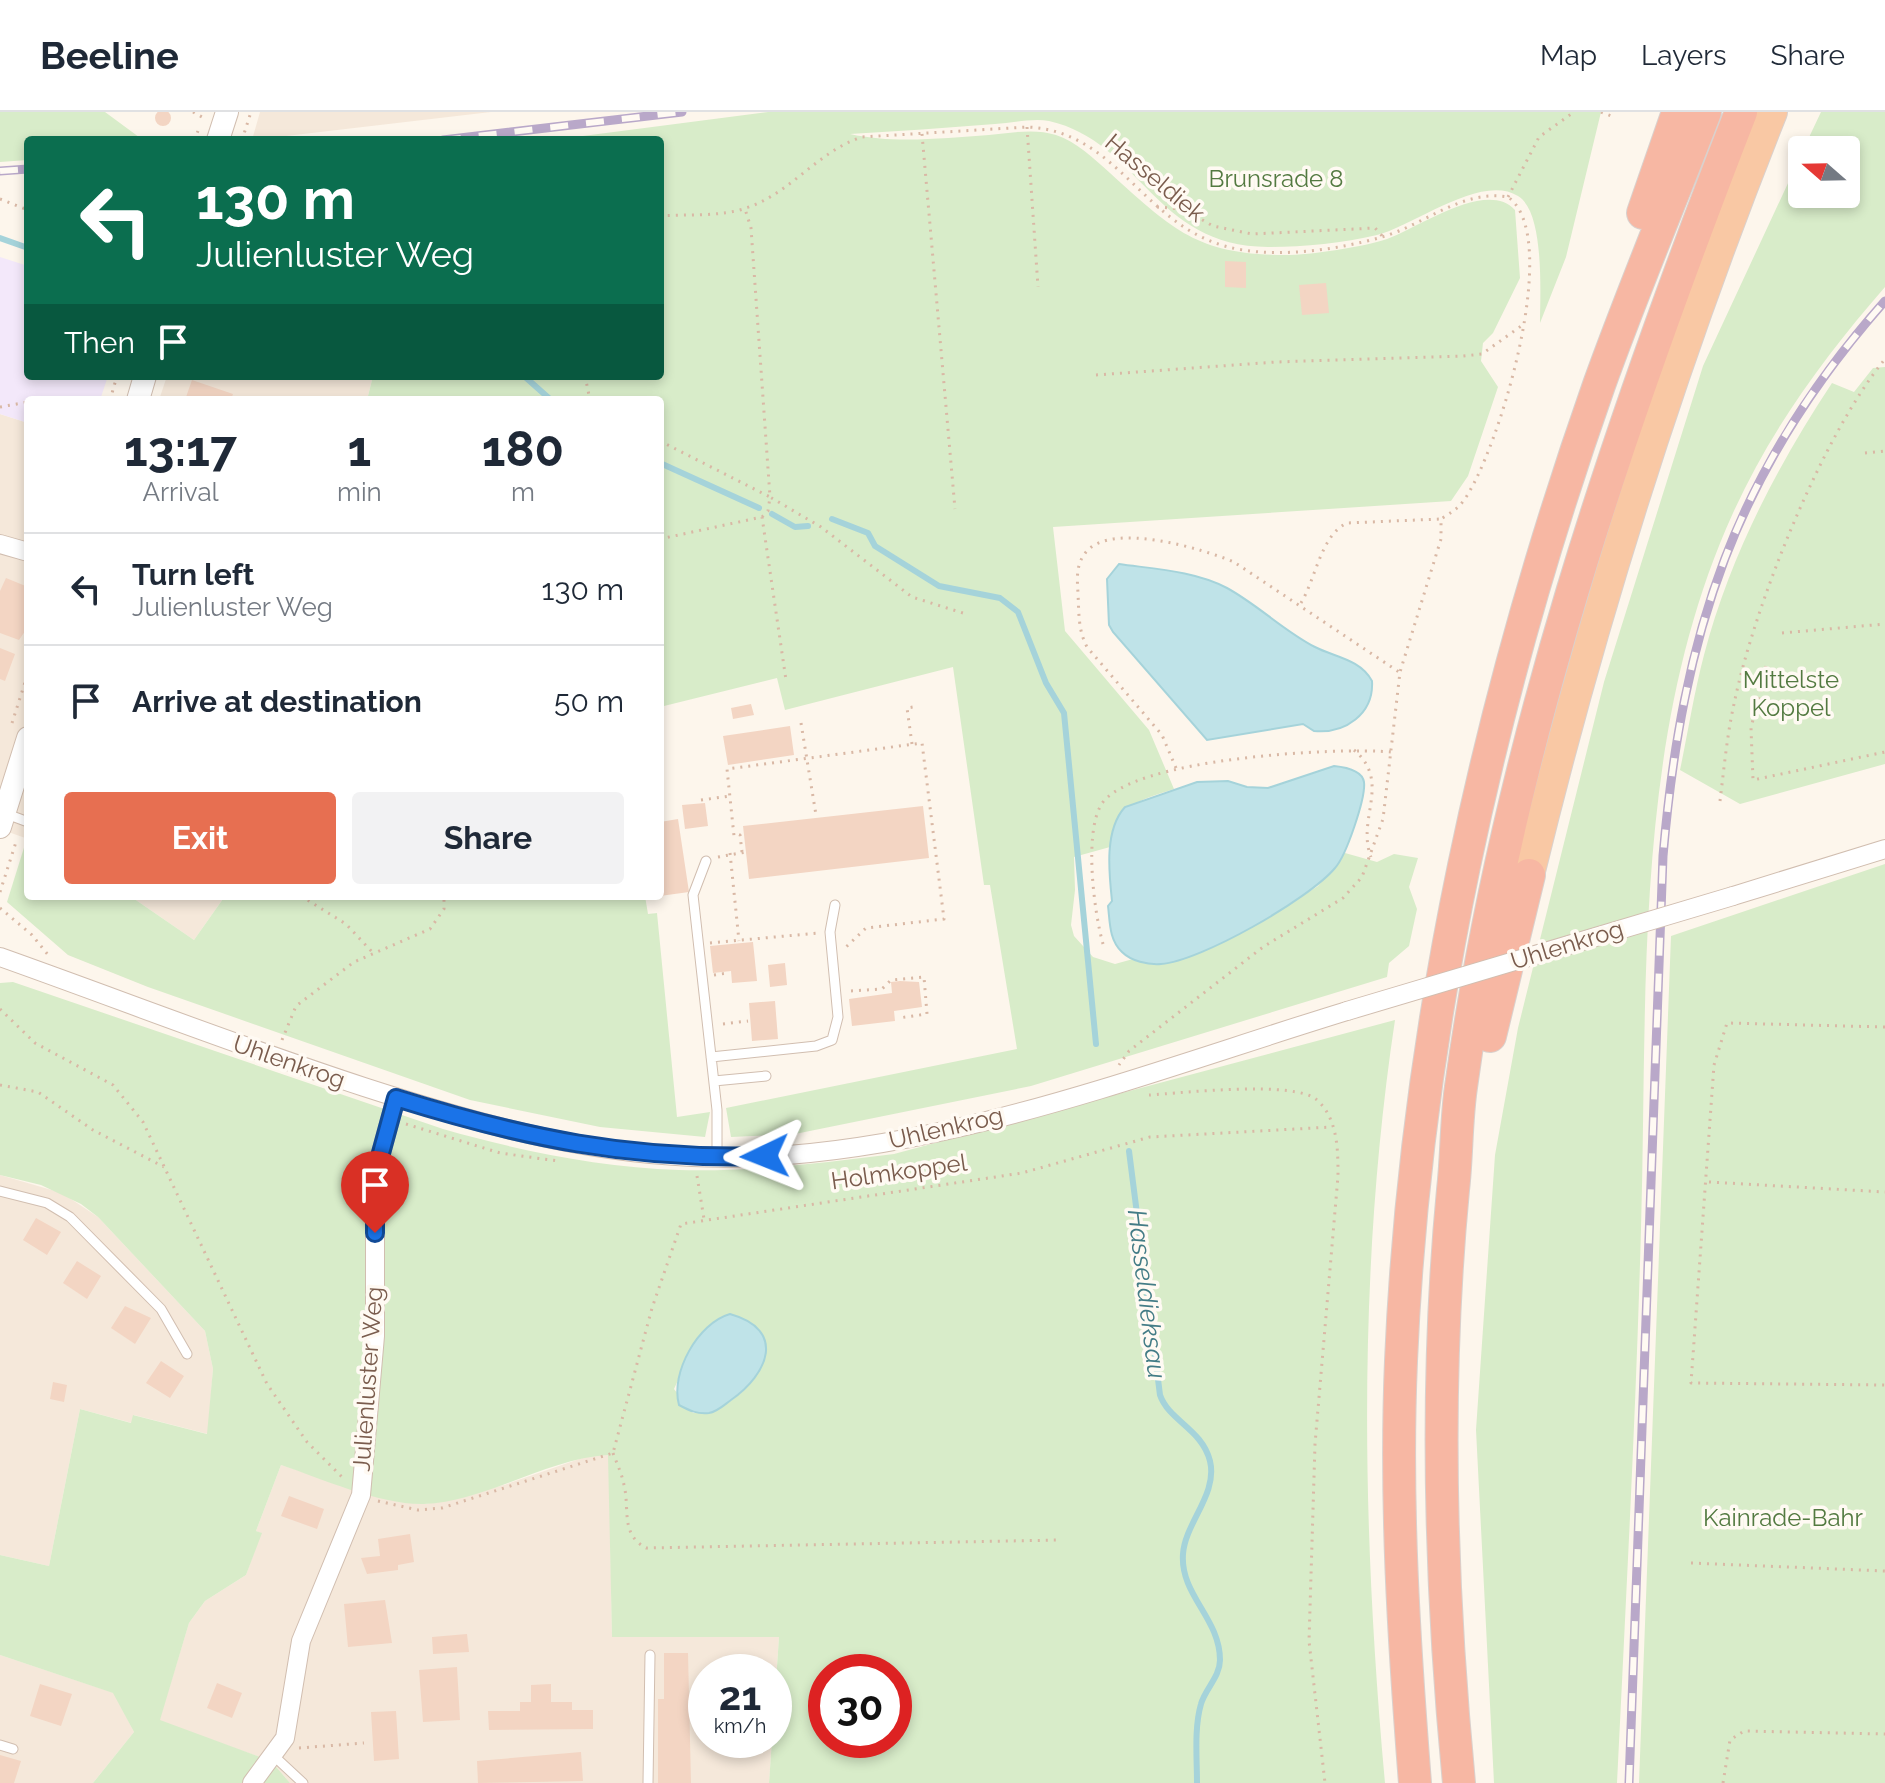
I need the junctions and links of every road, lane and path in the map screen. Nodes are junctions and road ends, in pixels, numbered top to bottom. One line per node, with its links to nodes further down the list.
1 (193, 112): 11 (path)
2 (227, 112): 14 (street)
3 (251, 112): 15 (path)
4 (1574, 112): 16 (path)
5 (1601, 112): 6 (path)
6 (1612, 112)
7 (1678, 112): 25 (highway)
8 (1705, 112): 25 (highway)
9 (1741, 112): 100 (highway)
10 (1772, 112): 68 (highway)
11 (202, 117)
12 (1027, 127): 13 (path, Hasseldiek); 18 (path, Hasseldiek); 23 (path)
13 (922, 134): 20 (path, Hasseldiek); 34 (path)
14 (219, 136)
15 (243, 136)
16 (1508, 197): 22 (path, Hasseldiek); 24 (path)
17 (0, 199): 19 (path)
18 (1156, 207): 22 (path); 22 (path, Hasseldiek)
19 (24, 208)
20 (745, 209): 21 (path, Hasseldiek); 33 (path)
21 (664, 216)
22 (1383, 237)
23 (1038, 287)
24 (1524, 324): 27 (path); 36 (path)
25 (1617, 337): 121 (highway)
26 (1885, 359): 61 (path)
27 (1096, 375)
28 (24, 403): 29 (path)
29 (0, 407)
30 (664, 443): 33 (path)
31 (1885, 451): 32 (path)
32 (1865, 453)
33 (770, 497): 35 (path); 41 (path)
34 (955, 509)
35 (762, 517): 37 (path); 46 (path)
36 (1441, 519): 40 (path); 45 (path)
37 (664, 538)
38 (0, 544): 39 (street)
39 (24, 551)
40 (1301, 603): 45 (path); 58 (path)
41 (966, 614)
42 (1885, 624): 43 (path)
43 (1782, 633)
44 (1766, 666): 56 (path)
45 (1400, 672): 55 (path)
46 (786, 680)
47 (24, 700): 50 (path)
48 (913, 707): 51 (path)
49 (801, 723): 53 (path)
50 (19, 734): 63 (street)
51 (912, 744): 57 (path); 78 (path)
52 (1353, 749): 55 (path); 58 (path); 66 (path)
53 (806, 751): 54 (path); 57 (path)
54 (796, 752)
55 (1391, 752): 66 (path)
56 (1885, 752)
57 (807, 757): 59 (path); 62 (path)
58 (1176, 768): 76 (path)
59 (730, 796): 60 (path); 65 (path)
60 (701, 800)
61 (1720, 801)
62 (816, 815)
63 (14, 820): 69 (path)
64 (1885, 849): 90 (street, Uhlenkrog, bridge)
65 (730, 853): 67 (path); 75 (path)
66 (1371, 857): 90 (path)
67 (706, 861): 77 (lane)
68 (1529, 875): 100 (highway)
69 (0, 892)
70 (307, 900): 79 (path)
71 (444, 900): 79 (path)
72 (835, 905): 74 (lane)
73 (0, 908): 81 (path)
74 (830, 932): 75 (path); 78 (lane)
75 (739, 941): 77 (path)
76 (1103, 944)
77 (699, 945): 86 (lane)
78 (831, 948): 82 (lane)
79 (374, 954): 89 (path)
80 (0, 957): 81 (street, Uhlenkrog)
81 (50, 975): 89 (street, Uhlenkrog)
82 (836, 993): 84 (path); 88 (lane)
83 (0, 1009): 97 (path)
84 (899, 1018)
85 (748, 1021): 86 (path)
86 (707, 1025): 88 (lane)
87 (1885, 1027): 99 (path)
88 (711, 1057): 92 (lane)
89 (275, 1058): 94 (street, Uhlenkrog)
90 (1117, 1075): 95 (path); 96 (street, Uhlenkrog)
91 (766, 1076): 92 (lane)
92 (714, 1081): 96 (lane)
93 (0, 1085): 97 (path)
94 (396, 1098): 96 (street, Uhlenkrog); 107 (street, Julienluster Weg)
95 (1334, 1127): 103 (path, Holmkoppel); 120 (path)
96 (717, 1157)
97 (164, 1167): 107 (path)
98 (697, 1172): 103 (path)
99 (1707, 1182): 102 (path); 105 (path)
100 (1454, 1186): 122 (highway)
101 (0, 1191): 104 (lane)
102 (1885, 1192)
103 (704, 1219): 106 (path, Holmkoppel)
104 (187, 1354)
105 (1885, 1385)
106 (613, 1453): 107 (path); 108 (path)
107 (361, 1495): 116 (street, Julienluster Weg)
108 (1060, 1540)
109 (1691, 1563): 110 (path)
110 (1885, 1571)
111 (650, 1655): 119 (lane)
112 (1885, 1734): 123 (path)
113 (364, 1743): 116 (path)
114 (0, 1745): 115 (lane)
115 (13, 1749)
116 (278, 1751): 117 (street); 118 (lane)
117 (252, 1783)
118 (303, 1783)
119 (648, 1783)
120 (1325, 1783)
121 (1415, 1783)
122 (1459, 1783)
123 (1723, 1783)

